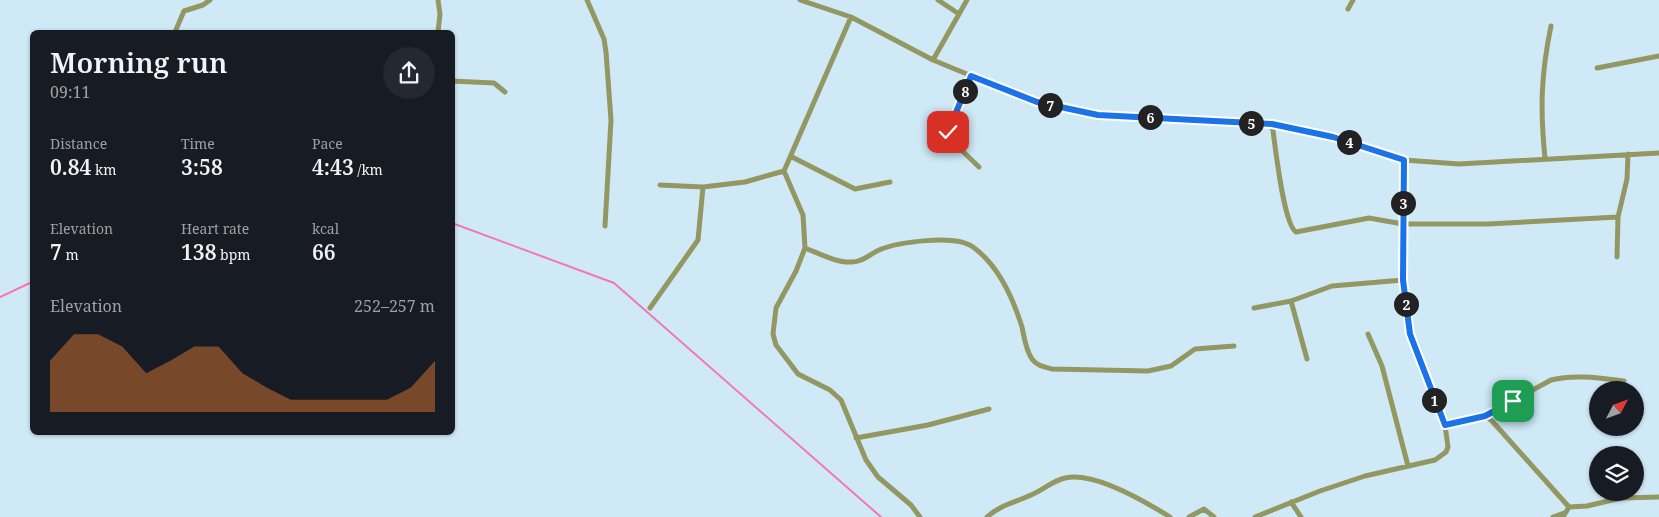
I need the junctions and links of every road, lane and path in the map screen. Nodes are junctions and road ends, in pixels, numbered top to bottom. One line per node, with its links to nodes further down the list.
1 (210, 0): 13 (street)
2 (438, 0): 14 (street)
3 (587, 0): 34 (street)
4 (800, 0): 8 (street)
5 (938, 0): 10 (street)
6 (967, 0): 10 (street)
7 (1353, 0): 9 (street)
8 (808, 1): 11 (street)
9 (1348, 9)
10 (959, 14): 16 (street)
11 (851, 17): 16 (street); 24 (street)
12 (1551, 26): 25 (street)
13 (176, 30)
14 (438, 30)
15 (1659, 56): 17 (street)
16 (933, 60): 18 (street)
17 (1597, 68)
18 (971, 76): 21 (street); 27 (street)
19 (455, 81): 20 (street)
20 (505, 92)
21 (1272, 124): 26 (street); 33 (street)
22 (1659, 153): 23 (street)
23 (1628, 154): 25 (street); 32 (street)
24 (792, 157): 28 (street); 29 (street)
25 (1545, 158): 26 (street)
26 (1404, 160): 33 (street)
27 (979, 167)
28 (784, 171): 31 (street); 35 (street)
29 (890, 182)
30 (660, 185): 31 (street)
31 (703, 187): 39 (street)
32 (1618, 217): 33 (street); 36 (street)
33 (1403, 224): 37 (street)
34 (605, 226)
35 (804, 248): 42 (street); 48 (street)
36 (1617, 257)
37 (1403, 280): 38 (street); 47 (street)
38 (1291, 301): 40 (street); 43 (street)
39 (650, 308)
40 (1254, 308)
41 (1368, 334): 49 (street)
42 (1234, 346)
43 (1307, 358)
44 (1624, 381): 46 (street)
45 (989, 409): 48 (street)
46 (1485, 416): 47 (street); 52 (street)
47 (1445, 425): 49 (street)
48 (856, 438): 54 (street)
49 (1408, 466): 51 (street)
50 (1659, 497): 52 (street)
51 (1291, 502): 59 (street); 60 (street)
52 (1569, 507): 53 (street)
53 (1564, 515): 61 (street)
54 (920, 517)
55 (987, 517): 56 (street)
56 (1170, 517)
57 (1188, 517): 58 (street)
58 (1214, 517)
59 (1254, 517)
60 (1301, 517)
61 (1553, 517)

